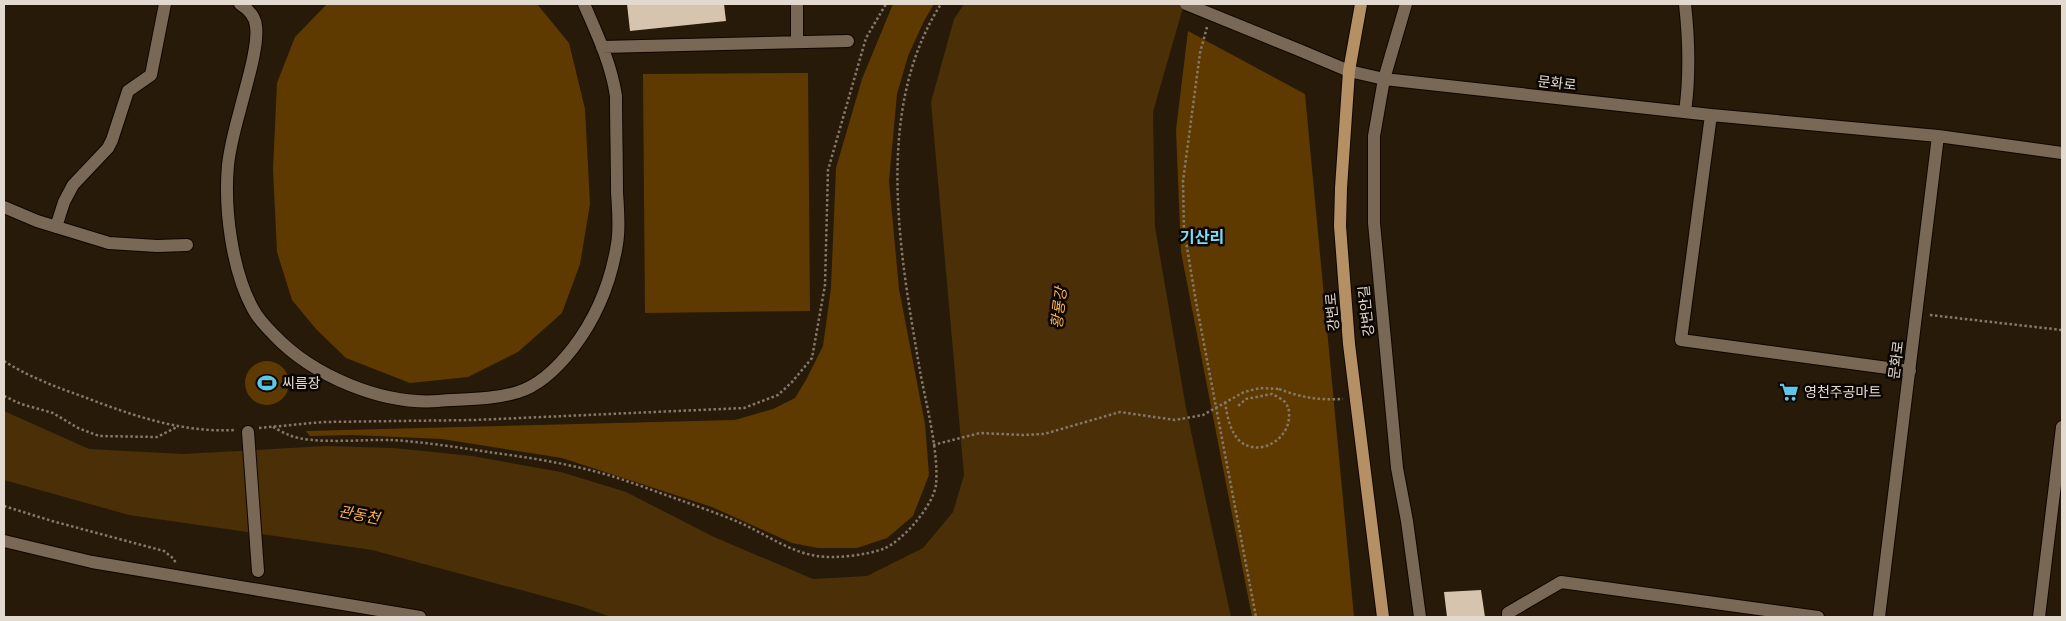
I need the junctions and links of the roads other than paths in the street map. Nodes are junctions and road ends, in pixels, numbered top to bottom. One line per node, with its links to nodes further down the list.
1 (164, 4): 19 (street)
2 (240, 4): 11 (street)
3 (584, 4): 11 (street)
4 (797, 4): 10 (street)
5 (1186, 4): 12 (street, 문화로, bridge)
6 (1361, 4): 12 (main road, 강변로)
7 (1406, 4): 13 (street, 강변안길)
8 (1685, 4): 14 (street)
9 (848, 41): 10 (street)
10 (797, 42): 11 (street)
11 (602, 47)
12 (1349, 71): 13 (street, 문화로); 27 (main road, 강변로)
13 (1384, 79): 14 (street, 문화로); 28 (street, 강변안길)
14 (1685, 112): 15 (street, 문화로)
15 (1711, 115): 16 (street, 문화로); 21 (street)
16 (1938, 136): 17 (street, 문화로); 21 (street, 문화로)
17 (2062, 153)
18 (4, 207): 19 (street)
19 (56, 227): 20 (street)
20 (187, 245)
21 (1910, 371): 31 (street, 문화로)
22 (2062, 427): 32 (street)
23 (247, 430): 25 (street)
24 (4, 542): 26 (street)
25 (258, 572)
26 (420, 617)
27 (1383, 617)
28 (1420, 617)
29 (1508, 617): 30 (street)
30 (1818, 617)
31 (1879, 617)
32 (2038, 617)

